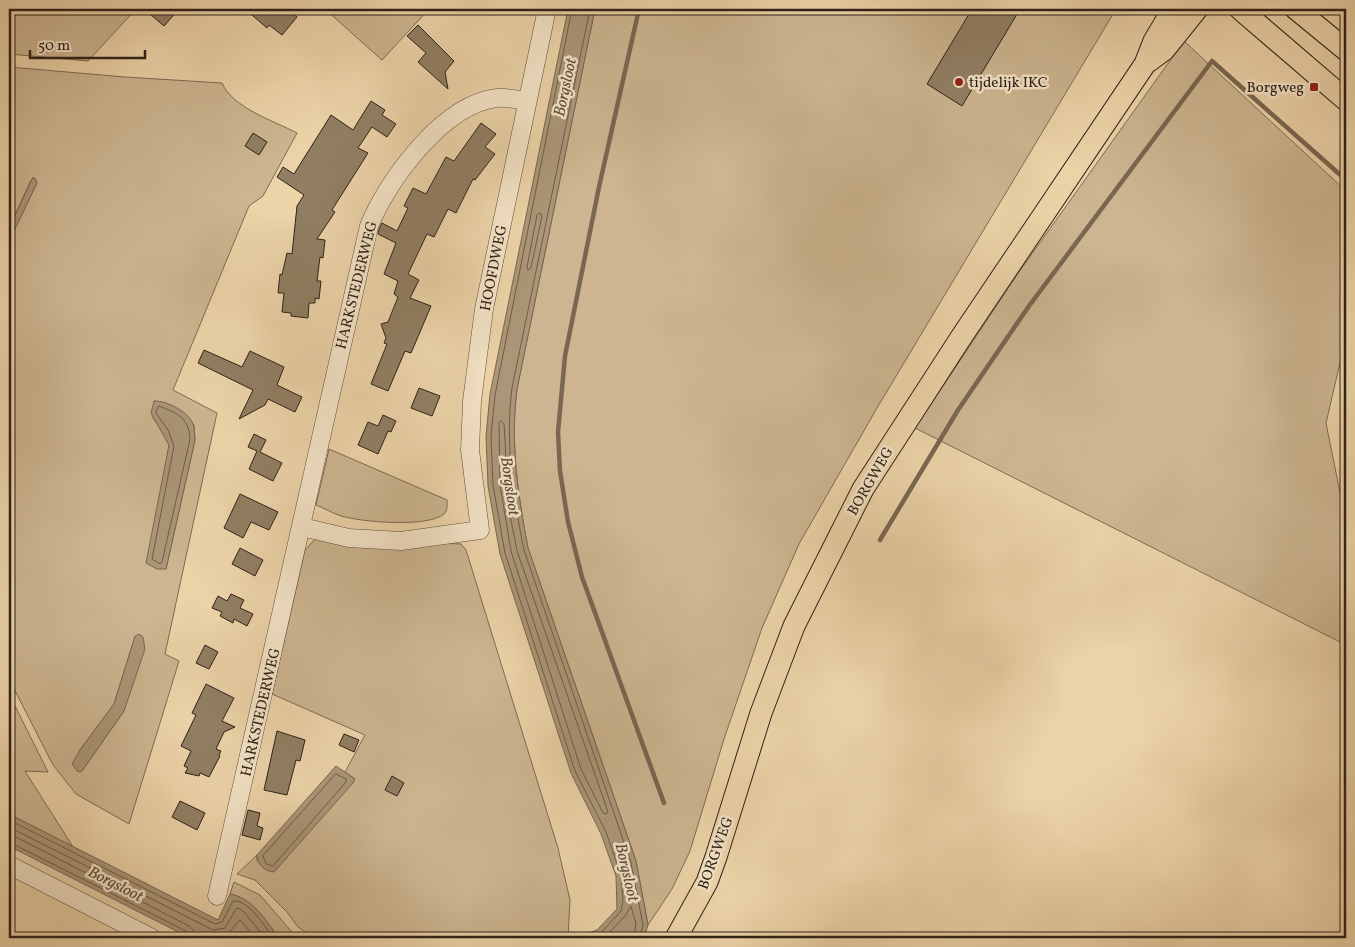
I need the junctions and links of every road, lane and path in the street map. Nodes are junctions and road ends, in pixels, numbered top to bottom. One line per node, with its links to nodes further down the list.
1 (547, 9): 9 (street, HOOFDWEG)
2 (1173, 9): 7 (main road, BORGWEG)
3 (1197, 9): 7 (main road, BORGWEG)
4 (1240, 9): 8 (main road)
5 (1296, 9): 6 (main road)
6 (1346, 50)
7 (1145, 64): 14 (main road, BORGWEG)
8 (1346, 100)
9 (527, 101): 10 (street, HARKSTEDERWEG); 10 (street, HOOFDWEG)
10 (302, 527): 12 (street, HARKSTEDERWEG)
11 (9, 865): 13 (street)
12 (217, 896)
13 (152, 938)
14 (676, 938)

